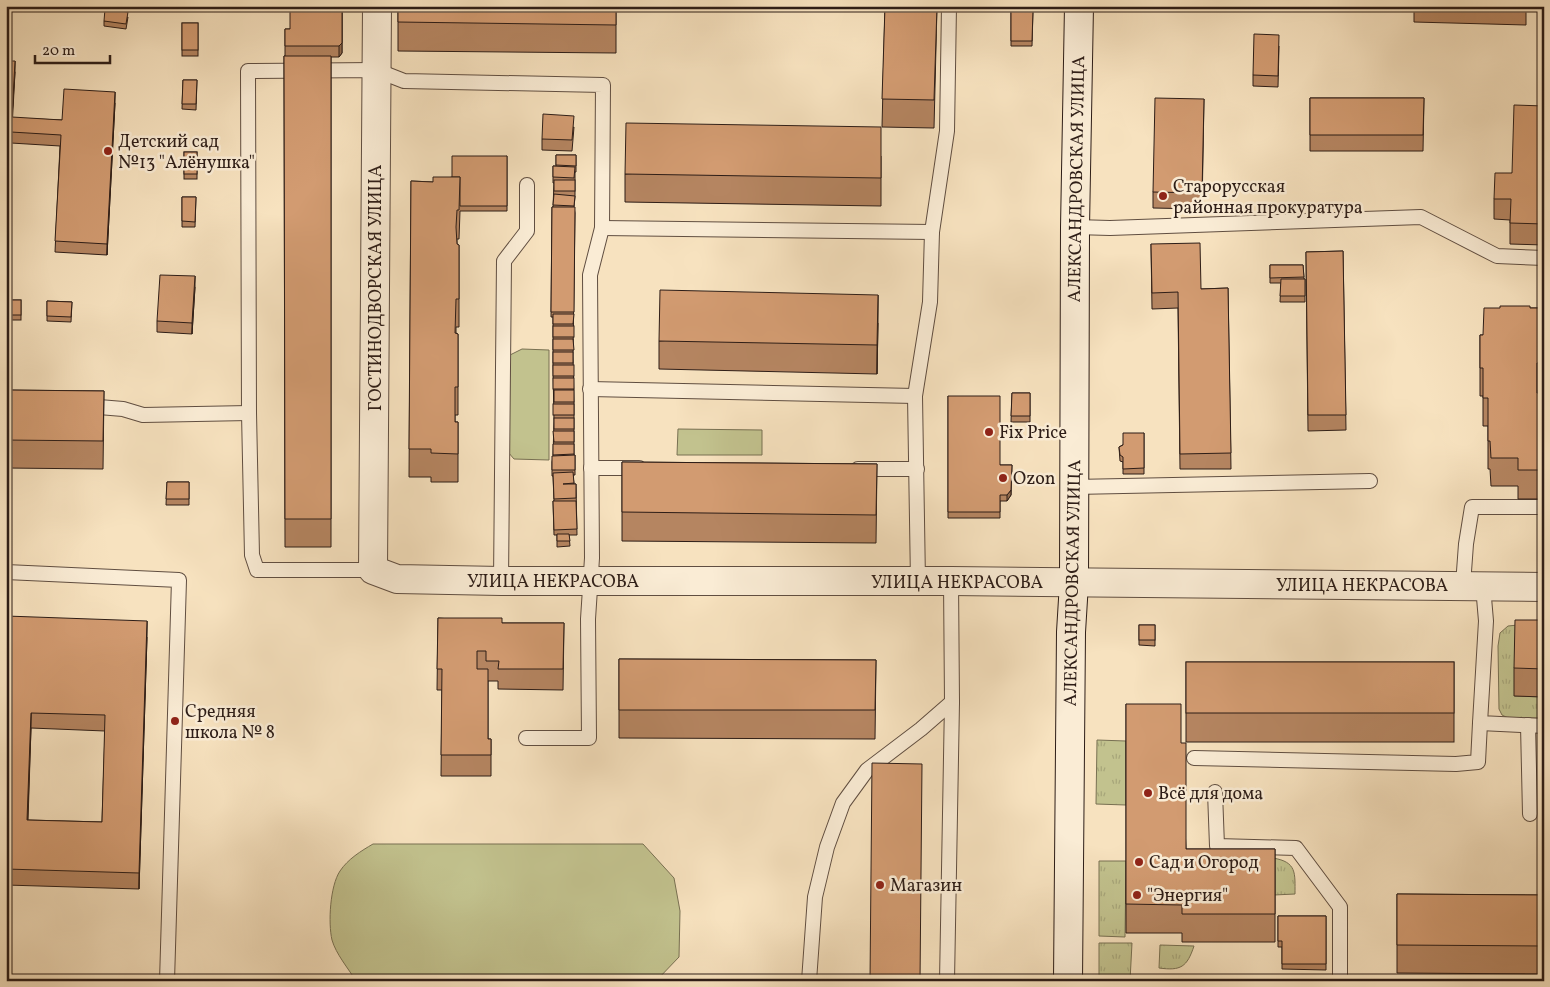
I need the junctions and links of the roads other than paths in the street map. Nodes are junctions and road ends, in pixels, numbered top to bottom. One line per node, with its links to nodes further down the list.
1 (376, 6): 4 (street, ГОСТИНОДВОРСКАЯ УЛИЦА)
2 (949, 6): 8 (lane)
3 (1079, 6): 6 (street, АЛЕКСАНДРОВСКАЯ УЛИЦА)
4 (376, 70): 7 (lane); 13 (lane); 21 (street, ГОСТИНОДВОРСКАЯ УЛИЦА)
5 (527, 185): 23 (lane)
6 (1075, 227): 9 (lane); 19 (street, АЛЕКСАНДРОВСКАЯ УЛИЦА)
7 (602, 228): 8 (lane); 10 (lane)
8 (932, 232): 11 (lane)
9 (1544, 258)
10 (590, 389): 11 (lane); 14 (lane)
11 (915, 396): 17 (lane)
12 (70, 406): 13 (lane)
13 (249, 414): 21 (lane)
14 (591, 468): 15 (lane); 24 (lane)
15 (652, 468)
16 (842, 469): 17 (lane)
17 (917, 469): 26 (lane)
18 (1370, 481): 19 (lane)
19 (1074, 487): 27 (street, АЛЕКСАНДРОВСКАЯ УЛИЦА)
20 (1544, 508): 28 (lane)
21 (373, 570): 23 (street, УЛИЦА НЕКРАСОВА)
22 (6, 572): 38 (lane)
23 (501, 581): 24 (street, УЛИЦА НЕКРАСОВА)
24 (591, 581): 26 (street, УЛИЦА НЕКРАСОВА); 34 (lane)
25 (951, 581): 26 (street, УЛИЦА НЕКРАСОВА); 27 (street, УЛИЦА НЕКРАСОВА); 30 (lane)
26 (918, 582)
27 (1074, 583): 28 (street, УЛИЦА НЕКРАСОВА); 41 (street, АЛЕКСАНДРОВСКАЯ УЛИЦА)
28 (1473, 586): 29 (street, УЛИЦА НЕКРАСОВА); 31 (lane)
29 (1544, 586)
30 (952, 702): 39 (lane); 40 (lane)
31 (1480, 723): 32 (lane); 35 (lane)
32 (1528, 725): 33 (lane); 37 (lane)
33 (1544, 726)
34 (526, 738)
35 (1194, 758)
36 (1215, 792): 42 (lane)
37 (1530, 814)
38 (167, 981)
39 (809, 981)
40 (947, 981)
41 (1068, 981)
42 (1340, 981)

